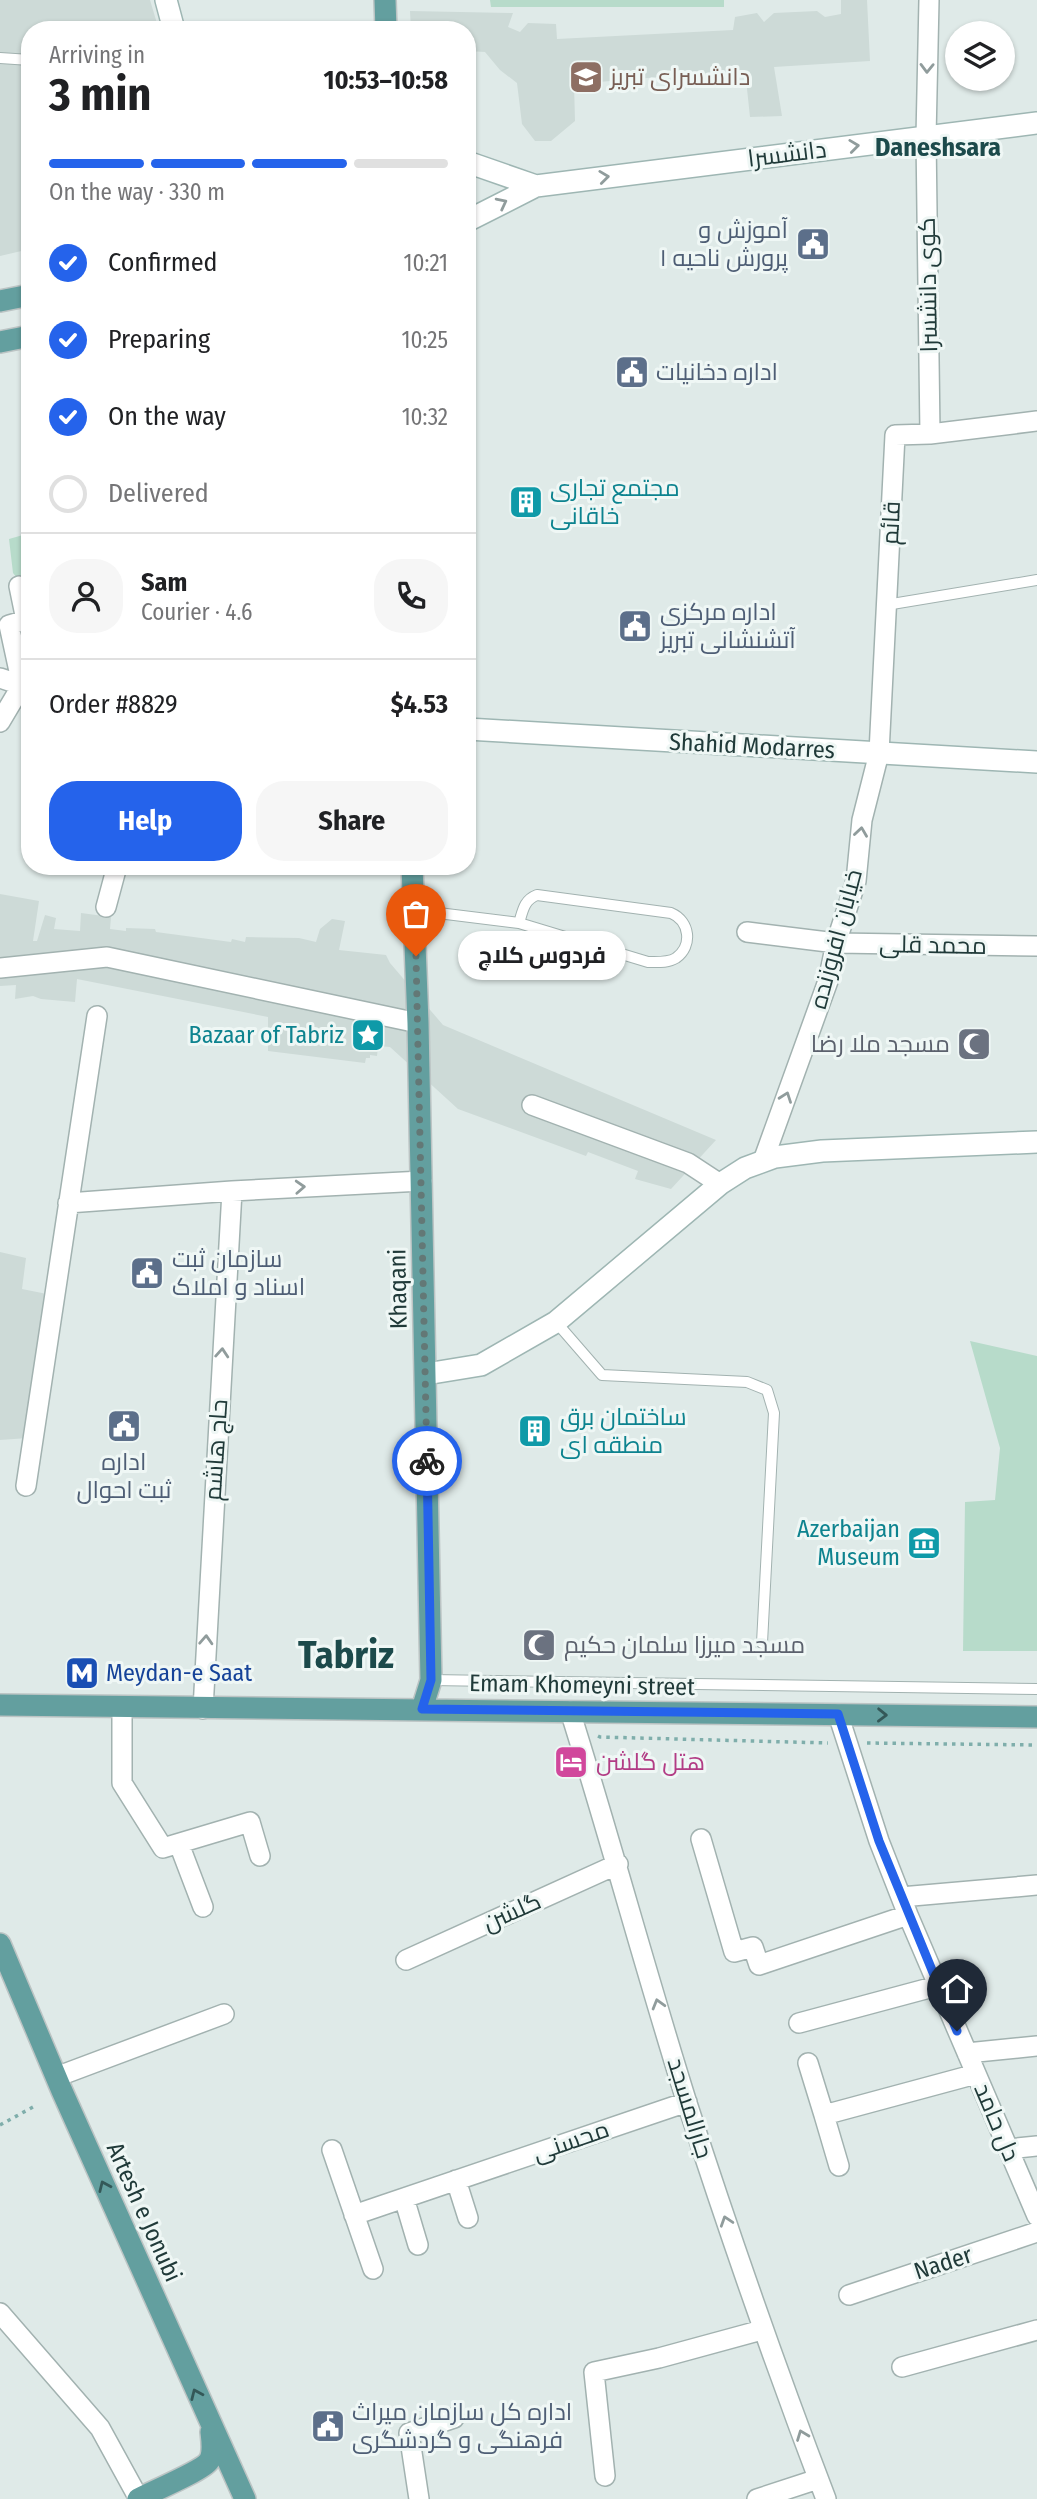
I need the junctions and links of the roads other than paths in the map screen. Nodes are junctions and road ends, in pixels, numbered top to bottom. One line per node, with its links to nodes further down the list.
1 (166, 0): 4 (main road)
2 (385, 0): 5 (main road)
3 (929, 0): 9 (street, کوی دانشسرا, one-way to 9)
4 (172, 21)
5 (386, 21)
6 (0, 58): 7 (lane)
7 (21, 59)
8 (1037, 123): 9 (main road, دانشسرا)
9 (926, 136): 11 (main road, دانشسرا, one-way to 9); 18 (street, کوی دانشسرا)
10 (476, 165): 11 (main road)
11 (536, 186): 12 (main road, one-way to 11)
12 (476, 216)
13 (21, 297): 14 (main road)
14 (0, 301)
15 (21, 338): 16 (main road)
16 (0, 342)
17 (1037, 421): 18 (street, قائم)
18 (930, 434): 22 (street, قائم)
19 (1037, 580): 22 (lane)
20 (19, 586): 21 (street)
21 (21, 596)
22 (887, 605): 30 (street, قائم)
23 (21, 621): 24 (street)
24 (21, 668)
25 (0, 678): 26 (street)
26 (21, 684)
27 (21, 693): 28 (street)
28 (0, 722)
29 (476, 730): 30 (main road, Shahid Modarres)
30 (879, 753): 31 (main road, Shahid Modarres); 38 (street, خیابان افروزنده, one-way to 30)
31 (1037, 762)
32 (115, 875): 34 (street)
33 (412, 875): 35 (main road, Khaqani)
34 (106, 907)
35 (414, 910): 36 (lane); 42 (main road, Khaqani)
36 (519, 923): 36 (lane)
37 (747, 932): 38 (street, محمد قلی)
38 (836, 943): 39 (street, محمد قلی); 45 (street, خیابان افروزنده, one-way to 38)
39 (1037, 946)
40 (0, 968): 42 (street)
41 (97, 1016): 49 (street)
42 (418, 1023): 46 (main road, Khaqani)
43 (533, 1105): 47 (street)
44 (1037, 1142): 45 (main road)
45 (763, 1161): 47 (main road)
46 (422, 1181): 48 (street, one-way to 46); 51 (main road, Khaqani)
47 (720, 1184): 50 (main road)
48 (232, 1191): 49 (street); 58 (street, حاج هاشم, one-way to 48)
49 (68, 1203): 52 (street)
50 (556, 1322): 51 (main road); 53 (lane)
51 (426, 1374): 54 (main road, Khaqani)
52 (26, 1486)
53 (762, 1643)
54 (431, 1680): 55 (lane); 59 (main road, Khaqani)
55 (1037, 1689)
56 (0, 1704): 57 (main road, Emam Khomeyni street)
57 (122, 1707): 58 (main road, Emam Khomeyni street); 64 (street)
58 (203, 1709): 59 (main road, Emam Khomeyni street)
59 (422, 1709): 60 (main road, Emam Khomeyni street)
60 (570, 1711): 61 (main road, Emam Khomeyni street); 66 (street, جارالمسجد)
61 (838, 1714): 62 (main road, Emam Khomeyni street, one-way to 62); 68 (street, دل حامد)
62 (1037, 1717)
63 (701, 1839): 68 (street)
64 (179, 1843): 65 (street); 69 (street)
65 (260, 1856)
66 (618, 1864): 71 (street, گلشن); 82 (street, جارالمسجد, one-way to 66)
67 (1037, 1885): 68 (street)
68 (904, 1906): 73 (street, دل حامد)
69 (203, 1907)
70 (0, 1944): 74 (main road, Artesh e Jonubi)
71 (406, 1960)
72 (0, 1975): 74 (main road)
73 (937, 1986): 76 (street); 78 (street, دل حامد)
74 (24, 2001): 81 (main road, Artesh e Jonubi)
75 (224, 2014): 81 (street)
76 (799, 2023)
77 (1037, 2046): 78 (street)
78 (967, 2053): 80 (street, دل حامد)
79 (808, 2063): 83 (street)
80 (976, 2074): 83 (street); 85 (street, دل حامد)
81 (56, 2077): 103 (main road, Artesh e Jonubi, one-way to 81)
82 (687, 2102): 88 (street, محسنی); 98 (street, جارالمسجد, one-way to 82)
83 (824, 2115): 87 (street)
84 (1037, 2146): 85 (street)
85 (1008, 2149): 91 (street, دل حامد)
86 (332, 2150): 90 (street)
87 (839, 2166)
88 (456, 2180): 89 (street, محسنی); 92 (street)
89 (404, 2198): 90 (street, محسنی); 94 (street)
90 (354, 2216): 95 (street)
91 (1037, 2216)
92 (468, 2218)
93 (1037, 2232): 96 (street, Nader)
94 (418, 2245)
95 (373, 2269)
96 (849, 2295)
97 (0, 2313): 100 (street)
98 (762, 2330): 105 (street); 106 (street, جارالمسجد, one-way to 98)
99 (1037, 2330): 101 (street)
100 (8, 2337): 107 (street)
101 (902, 2367)
102 (454, 2418): 110 (street)
103 (211, 2427): 104 (main road); 109 (main road, Artesh e Jonubi)
104 (200, 2468): 107 (main road); 108 (main road)
105 (605, 2476)
106 (818, 2479): 111 (street); 112 (street, جارالمسجد)
107 (138, 2499)
108 (233, 2499)
109 (245, 2499)
110 (419, 2499)
111 (757, 2499)
112 (826, 2499)

